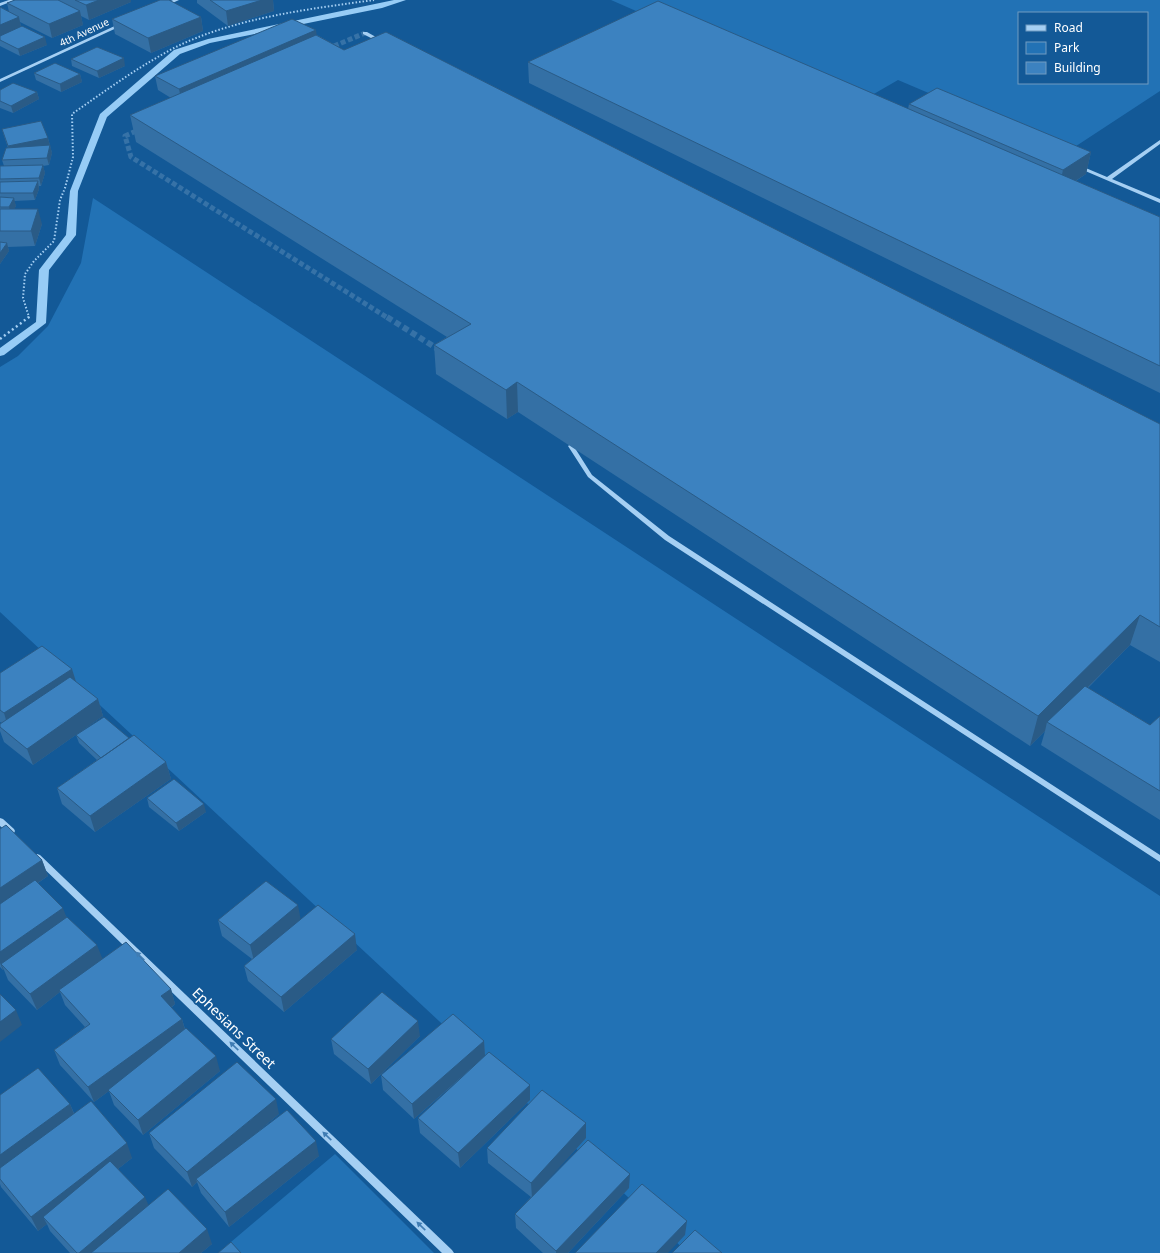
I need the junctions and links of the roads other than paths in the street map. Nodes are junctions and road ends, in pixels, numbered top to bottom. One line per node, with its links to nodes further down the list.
1 (13, 0): 4 (street)
2 (177, 0): 3 (street)
3 (168, 1): 5 (street)
4 (0, 5)
5 (156, 9)
6 (127, 22): 9 (street, 4th Avenue)
7 (365, 33): 8 (street)
8 (387, 43)
9 (0, 81)
10 (1160, 142): 12 (street)
11 (1071, 164): 12 (street)
12 (1108, 179): 13 (street)
13 (1160, 201)
14 (571, 446): 18 (street)
15 (0, 821): 16 (street)
16 (17, 838)
17 (29, 849): 19 (street, Ephesians Street, one-way to 17)
18 (1160, 859)
19 (449, 1253)

